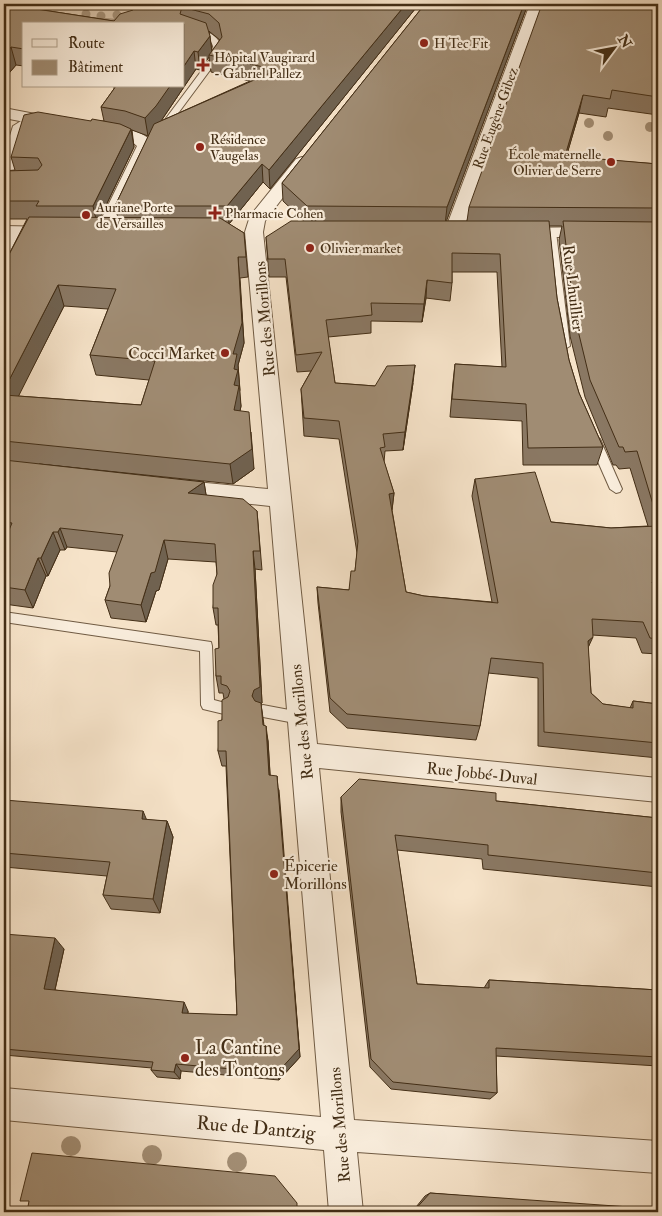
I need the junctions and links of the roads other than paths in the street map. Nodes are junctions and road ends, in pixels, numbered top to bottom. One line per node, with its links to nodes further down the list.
1 (148, 4): 3 (lane)
2 (538, 4): 17 (street, Rue Eugène Gibez)
3 (158, 22)
4 (185, 28): 7 (lane)
5 (4, 114): 6 (street)
6 (24, 117): 7 (street); 9 (street)
7 (145, 146): 13 (street)
8 (311, 150): 24 (street, Rue des Morillons)
9 (9, 182)
10 (11, 231): 11 (street); 19 (street)
11 (67, 232)
12 (86, 232): 13 (street)
13 (104, 232): 14 (street)
14 (123, 232)
15 (551, 232): 16 (street); 18 (street); 20 (lane, Rue Lhuillier)
16 (610, 232)
17 (472, 233)
18 (499, 234)
19 (4, 257)
20 (568, 359)
21 (590, 432): 23 (lane)
22 (159, 486): 24 (street)
23 (616, 489)
24 (280, 499): 28 (street, Rue des Morillons)
25 (4, 617): 26 (lane)
26 (224, 708)
27 (263, 712): 28 (lane)
28 (300, 718): 29 (street, Rue des Morillons)
29 (305, 755): 30 (street, Rue Jobbé-Duval); 32 (street, Rue des Morillons)
30 (658, 790)
31 (4, 1104): 32 (street, Rue de Dantzig)
32 (340, 1135): 33 (street, Rue de Dantzig); 34 (street, Rue des Morillons)
33 (658, 1157)
34 (346, 1212)

